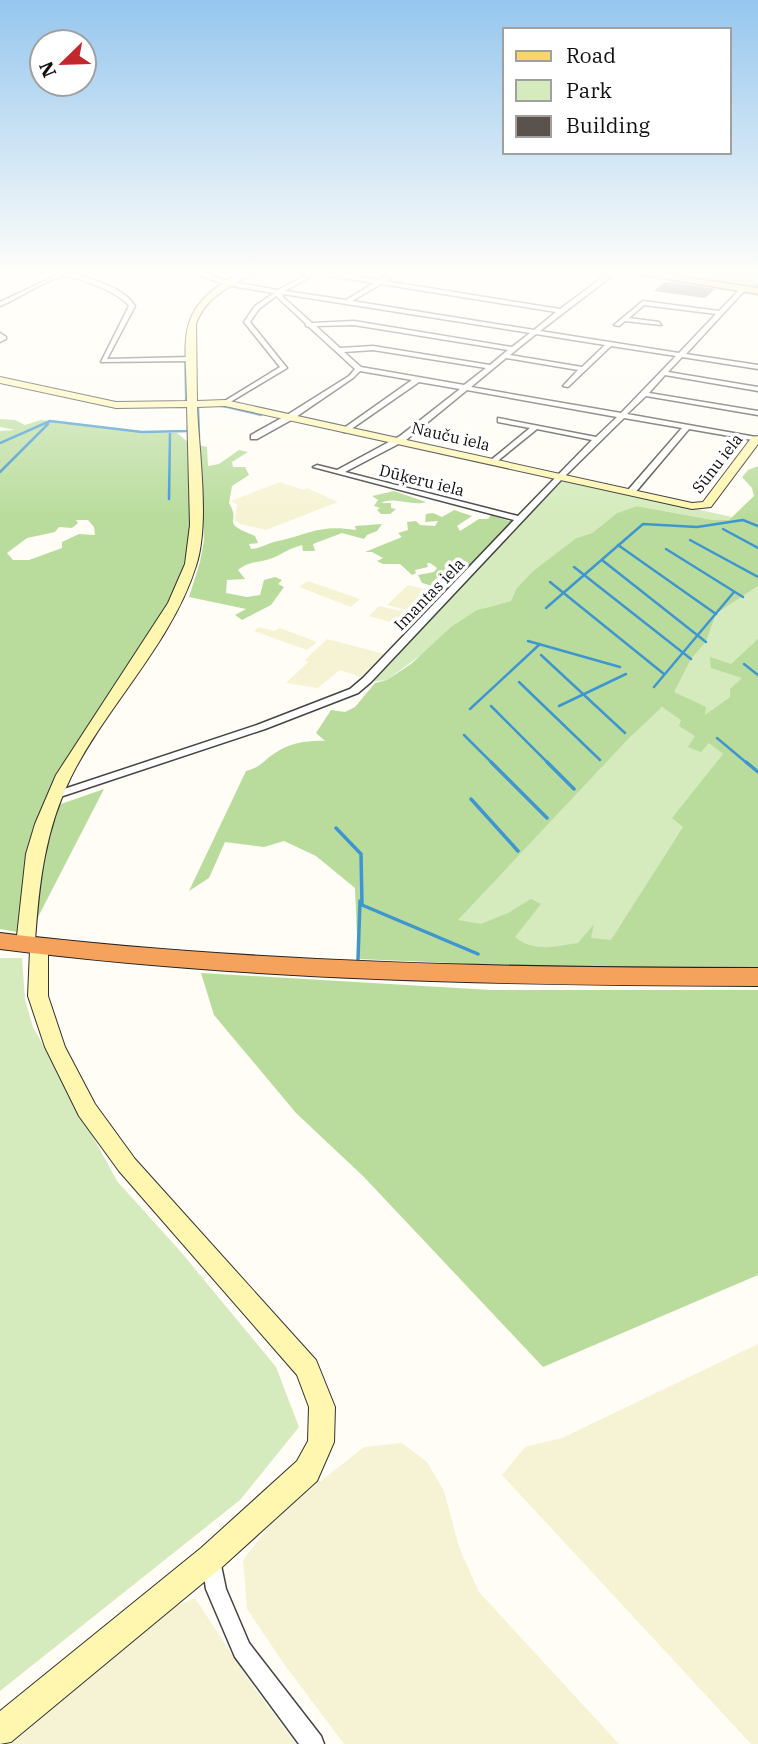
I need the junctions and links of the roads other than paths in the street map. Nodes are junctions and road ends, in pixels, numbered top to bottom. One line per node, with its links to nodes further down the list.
1 (107, 353): 13 (street)
2 (191, 353): 13 (street)
3 (272, 353): 26 (street)
4 (340, 353): 16 (street)
5 (405, 353): 15 (street)
6 (509, 353): 11 (street)
7 (598, 353): 17 (street)
8 (677, 353): 10 (street)
9 (699, 353): 12 (street)
10 (681, 354): 12 (street); 18 (street, Imantas iela)
11 (506, 356): 15 (street); 17 (street)
12 (704, 357): 14 (street)
13 (191, 359): 25 (street)
14 (757, 365)
15 (491, 368): 22 (street)
16 (359, 369): 19 (street); 29 (street)
17 (580, 369): 21 (street)
18 (663, 373): 23 (street); 24 (street, Imantas iela)
19 (418, 379): 22 (street); 33 (street)
20 (0, 380): 25 (street, Nauču iela)
21 (566, 386)
22 (466, 388): 28 (street); 37 (street)
23 (758, 389)
24 (644, 394): 27 (street); 28 (street, Imantas iela)
25 (192, 402): 26 (street, Nauču iela); 45 (street)
26 (225, 403): 29 (street, Nauču iela)
27 (758, 413)
28 (622, 415): 32 (street); 35 (street, Imantas iela)
29 (290, 418): 33 (street, Nauču iela); 34 (street)
30 (501, 420): 31 (street)
31 (535, 427): 35 (street); 38 (street)
32 (687, 427): 36 (street); 42 (street)
33 (347, 430): 37 (street, Nauču iela)
34 (254, 437)
35 (597, 439): 41 (street, Imantas iela)
36 (757, 439): 43 (street, Sūnu iela)
37 (396, 440): 38 (street, Nauču iela); 40 (street)
38 (494, 462): 41 (street, Nauču iela)
39 (317, 467): 40 (street, Dūķeru iela)
40 (338, 472): 44 (street, Dūķeru iela)
41 (559, 477): 42 (street, Nauču iela); 44 (street, Imantas iela)
42 (631, 492): 43 (street, Nauču iela)
43 (702, 507)
44 (521, 519): 45 (street, Imantas iela)
45 (56, 795): 47 (street)
46 (0, 941): 47 (highway)
47 (32, 946): 48 (highway); 49 (street)
48 (758, 977)
49 (211, 1558): 50 (street); 51 (street)
50 (0, 1731)
51 (313, 1744)

